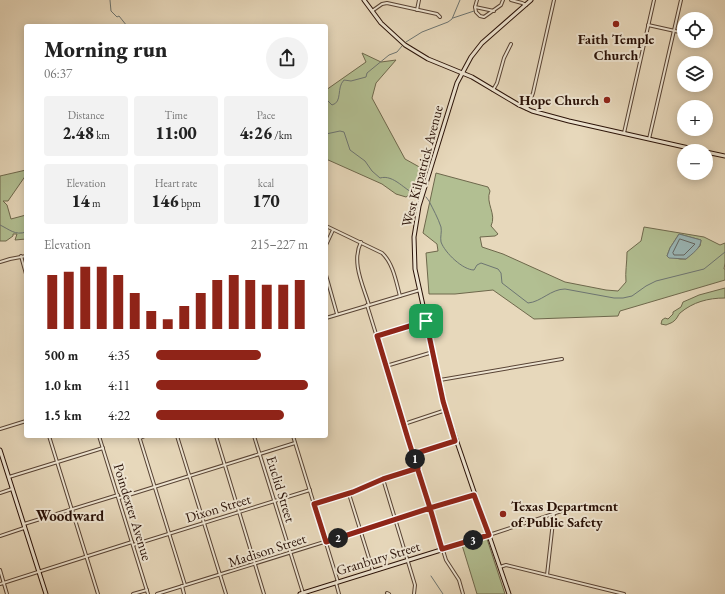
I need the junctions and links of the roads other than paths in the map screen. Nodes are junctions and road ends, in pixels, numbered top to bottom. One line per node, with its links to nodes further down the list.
1 (364, 0): 14 (main road)
2 (419, 0): 12 (street)
3 (477, 0): 11 (street)
4 (503, 0): 13 (street)
5 (511, 0): 10 (street)
6 (531, 0): 10 (main road, West Kilpatrick Avenue)
7 (553, 0): 22 (street)
8 (654, 0): 16 (street)
9 (681, 0): 17 (street)
10 (526, 5): 20 (main road, West Kilpatrick Avenue)
11 (475, 7): 13 (street); 13 (street)
12 (417, 10): 14 (street); 15 (street)
13 (494, 11)
14 (372, 12): 20 (main road)
15 (440, 17)
16 (648, 25): 17 (street); 23 (street)
17 (674, 31): 18 (street); 24 (street)
18 (677, 32)
19 (511, 44): 21 (street)
20 (462, 72): 21 (main road); 36 (main road, West Kilpatrick Avenue)
21 (493, 90): 22 (main road)
22 (527, 109): 23 (main road)
23 (624, 133): 24 (main road)
24 (649, 139): 25 (main road)
25 (677, 145)
26 (713, 153): 27 (main road)
27 (725, 156)
28 (328, 227): 29 (street)
29 (333, 230): 30 (street); 31 (street)
30 (328, 241)
31 (361, 242): 37 (street); 38 (street)
32 (22, 256): 33 (street); 34 (street)
33 (0, 262)
34 (24, 265)
35 (328, 282): 39 (street)
36 (420, 290): 37 (street); 41 (main road, West Kilpatrick Avenue)
37 (400, 296): 38 (street)
38 (368, 305): 39 (street); 42 (street)
39 (337, 314): 40 (street)
40 (328, 317)
41 (426, 321): 42 (street); 43 (main road, West Kilpatrick Avenue)
42 (377, 336): 45 (street)
43 (433, 352): 45 (street); 46 (main road, West Kilpatrick Avenue)
44 (562, 359): 46 (street)
45 (386, 366): 49 (street)
46 (438, 380): 47 (main road, West Kilpatrick Avenue)
47 (446, 410): 49 (street); 58 (main road, West Kilpatrick Avenue)
48 (24, 422): 50 (street)
49 (404, 424): 63 (street)
50 (0, 429)
51 (50, 438): 64 (street)
52 (100, 438): 60 (street, Poindexter Avenue)
53 (139, 438): 70 (street)
54 (178, 438): 67 (street)
55 (217, 438): 65 (street)
56 (255, 438): 62 (street, Euclid Street)
57 (294, 438): 59 (street)
58 (455, 441): 63 (street); 75 (main road, West Kilpatrick Avenue)
59 (295, 443): 62 (street); 72 (street)
60 (103, 448): 64 (street); 76 (street, Poindexter Avenue)
61 (0, 450): 68 (main road)
62 (260, 454): 65 (street); 77 (street, Euclid Street)
63 (414, 454): 66 (street)
64 (57, 462): 68 (street); 81 (street)
65 (225, 465): 67 (street); 82 (street)
66 (418, 468): 69 (street); 80 (street)
67 (190, 476): 70 (street); 85 (street)
68 (9, 477): 71 (main road)
69 (383, 479): 74 (street); 84 (street)
70 (154, 487): 76 (street); 88 (street)
71 (13, 489): 73 (street); 86 (main road)
72 (310, 490): 77 (street, Dixon Street); 78 (street)
73 (0, 492)
74 (349, 494): 78 (street); 87 (street)
75 (474, 495): 80 (street, Madison Street); 89 (main road, West Kilpatrick Avenue)
76 (118, 496): 81 (street); 92 (street, Poindexter Avenue)
77 (274, 501): 82 (street, Dixon Street); 94 (street, Euclid Street)
78 (314, 504): 91 (street)
79 (577, 506): 83 (street, Granbury Street)
80 (430, 508): 84 (street, Madison Street); 93 (street)
81 (72, 509): 86 (street); 95 (street)
82 (239, 512): 85 (street, Dixon Street); 97 (street)
83 (554, 513): 89 (street, Granbury Street); 103 (street)
84 (395, 520): 87 (street, Madison Street); 96 (street)
85 (204, 523): 88 (street, Dixon Street); 102 (street)
86 (25, 526): 90 (street); 101 (main road)
87 (360, 531): 91 (street, Madison Street); 100 (street)
88 (169, 534): 92 (street, Dixon Street); 107 (street)
89 (489, 535): 93 (main road, Granbury Street); 98 (main road, West Kilpatrick Avenue)
90 (0, 536)
91 (326, 542): 94 (street, Madison Street); 105 (street)
92 (133, 543): 95 (street, Dixon Street); 109 (street, Poindexter Avenue)
93 (442, 549): 96 (main road, Granbury Street); 123 (street)
94 (290, 552): 97 (street, Madison Street); 120 (street, Euclid Street)
95 (86, 557): 101 (street, Dixon Street); 113 (street)
96 (408, 560): 100 (main road, Granbury Street); 122 (street)
97 (255, 564): 102 (street, Madison Street); 119 (street)
98 (500, 567): 103 (street); 124 (main road, West Kilpatrick Avenue)
99 (0, 570): 104 (street)
100 (373, 571): 105 (main road, Granbury Street)
101 (39, 572): 104 (street, Dixon Street); 112 (main road)
102 (220, 575): 107 (street, Madison Street); 118 (street)
103 (547, 575): 125 (street)
104 (4, 582): 106 (street, Dixon Street); 111 (street)
105 (337, 583): 110 (main road, Granbury Street); 121 (street)
106 (0, 584)
107 (185, 585): 108 (street, Madison Street)
108 (182, 586): 116 (street, Madison Street); 117 (street)
109 (147, 590): 114 (street); 115 (street, Poindexter Avenue)
110 (309, 593): 120 (main road, Granbury Street)
111 (7, 594)
112 (46, 594)
113 (98, 594)
114 (133, 594)
115 (148, 594)
116 (157, 594)
117 (184, 594)
118 (226, 594)
119 (264, 594)
120 (301, 594)
121 (339, 594)
122 (414, 594)
123 (463, 594)
124 (509, 594)
125 (624, 594)

